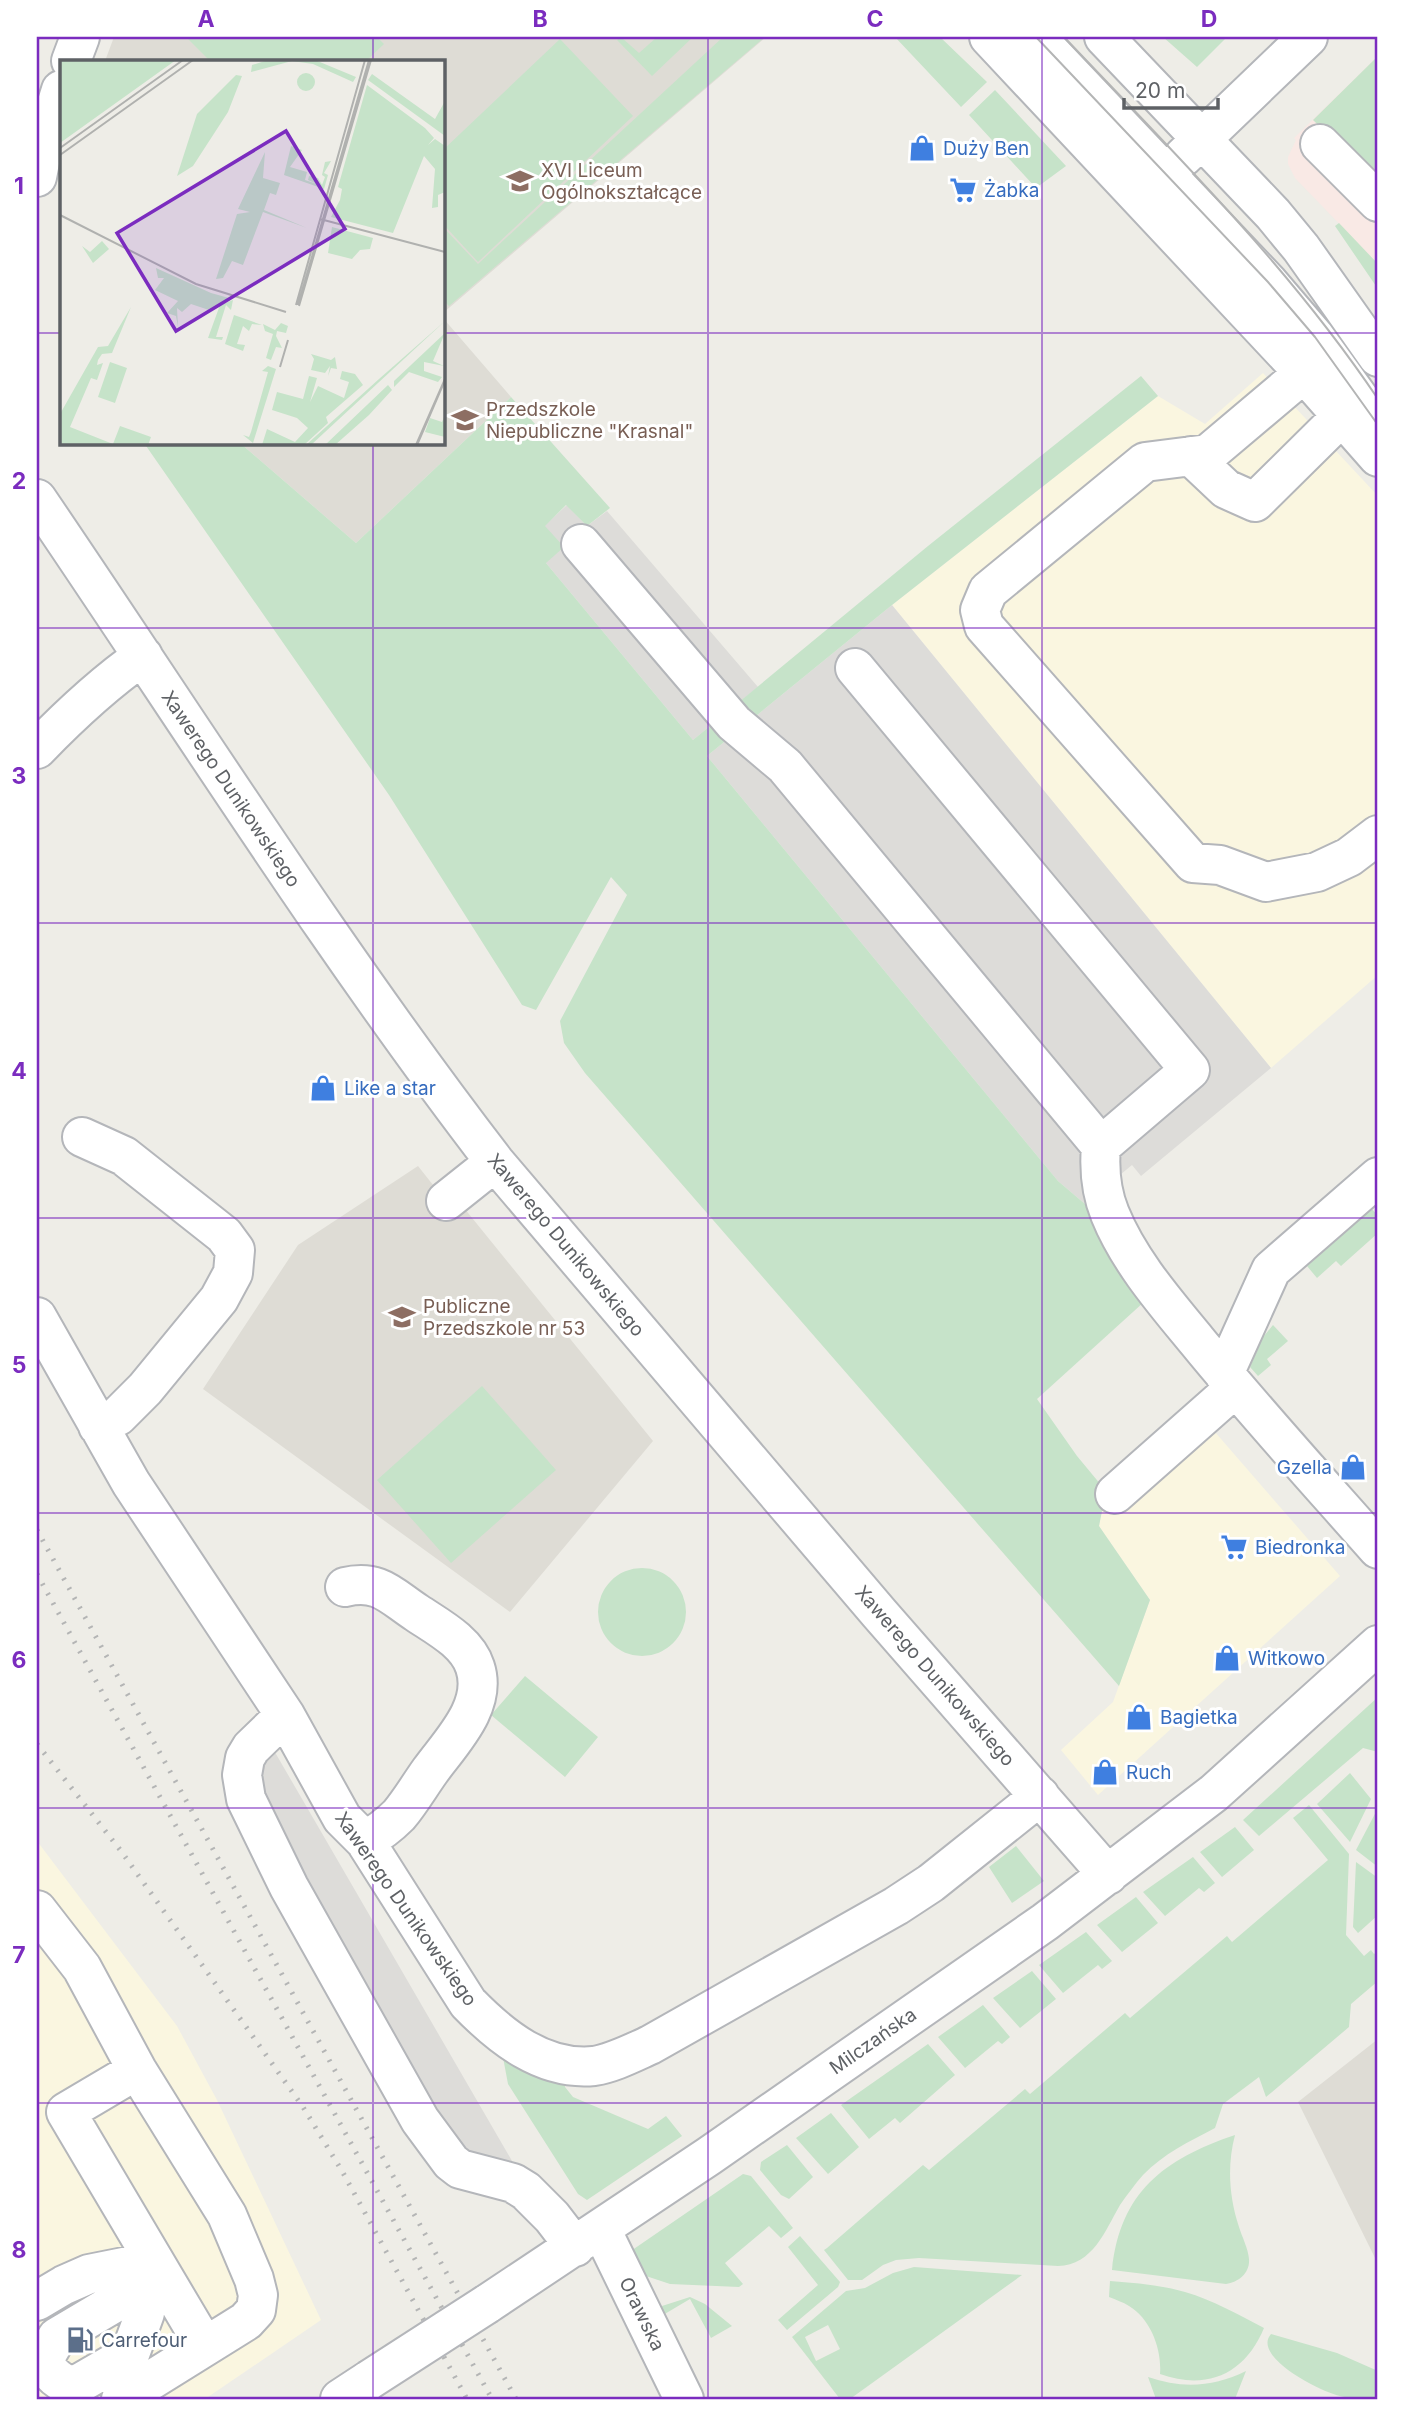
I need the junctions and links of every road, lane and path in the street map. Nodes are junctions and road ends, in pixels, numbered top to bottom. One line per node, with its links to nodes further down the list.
1 (80, 37): 7 (street)
2 (989, 37): 10 (street)
3 (1036, 37): 10 (street)
4 (1064, 37): 10 (street)
5 (1104, 37): 10 (street)
6 (1308, 37): 10 (street)
7 (71, 60)
8 (60, 93): 11 (street)
9 (1320, 144): 12 (street)
10 (1172, 167): 13 (street); 14 (street); 15 (street); 16 (street)
11 (37, 177)
12 (1378, 202)
13 (1378, 357)
14 (1304, 373): 16 (street); 17 (street)
15 (1378, 399)
16 (1360, 421): 17 (street); 18 (street)
17 (1191, 456): 24 (street)
18 (1378, 457)
19 (37, 499): 21 (street, Xawerego Dunikowskiego)
20 (581, 544): 26 (street)
21 (142, 656): 23 (street); 27 (street, Xawerego Dunikowskiego)
22 (856, 668): 26 (street)
23 (37, 749)
24 (1378, 835)
25 (82, 1137): 32 (street)
26 (1101, 1146): 31 (street)
27 (495, 1162): 29 (street); 38 (street, Xawerego Dunikowskiego)
28 (1378, 1177): 31 (street)
29 (446, 1201)
30 (37, 1317): 32 (street, Xawerego Dunikowskiego)
31 (1229, 1381): 33 (street); 34 (street)
32 (98, 1426): 37 (street, Xawerego Dunikowskiego)
33 (1115, 1494)
34 (1378, 1549)
35 (345, 1587): 39 (street)
36 (1378, 1645): 40 (street, Milczańska)
37 (285, 1715): 39 (street, Xawerego Dunikowskiego); 43 (street, Orawska)
38 (1040, 1796): 39 (street, Xawerego Dunikowskiego); 40 (street, Xawerego Dunikowskiego)
39 (365, 1841)
40 (1108, 1875): 43 (street, Milczańska)
41 (37, 1910): 42 (street)
42 (137, 2070): 44 (street); 46 (street)
43 (588, 2238): 48 (street, Milczańska, bridge); 50 (street, Orawska)
44 (151, 2283): 45 (street); 46 (street); 47 (street)
45 (37, 2301)
46 (204, 2345): 49 (street)
47 (38, 2351)
48 (354, 2390)
49 (121, 2399)
50 (684, 2399)

